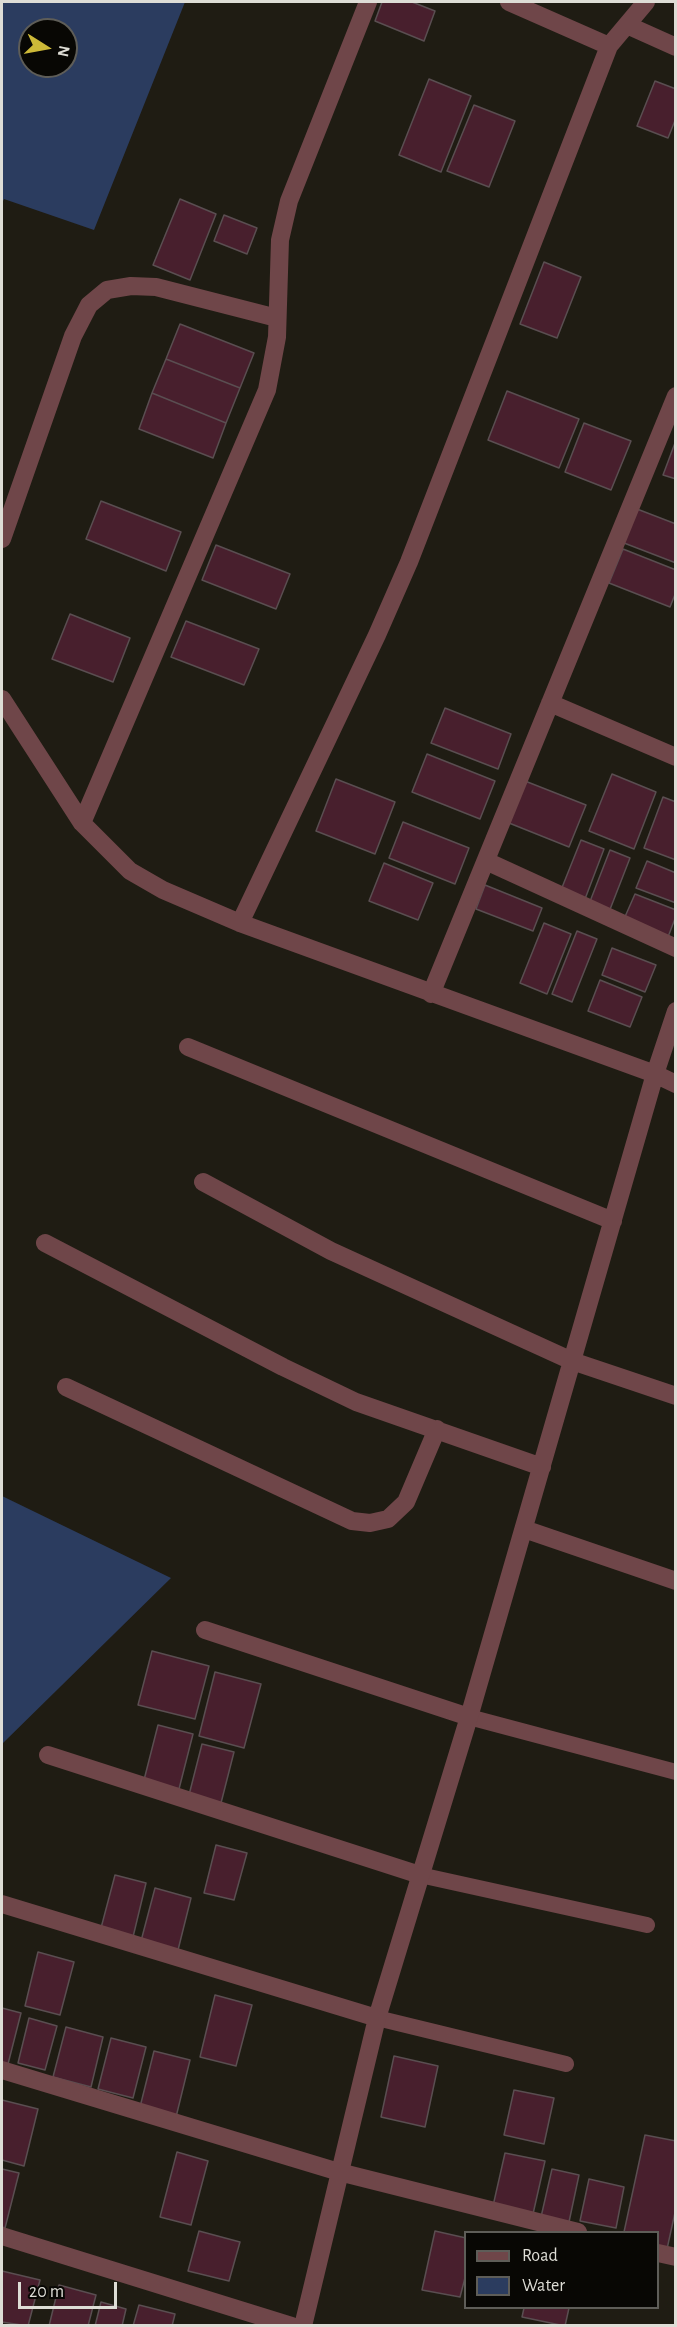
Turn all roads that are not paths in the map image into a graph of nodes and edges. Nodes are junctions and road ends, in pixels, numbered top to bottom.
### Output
1 (368, 2) edge
2 (509, 2) edge
3 (646, 2) edge
4 (627, 25) junction
5 (609, 46) junction
6 (675, 47) edge
7 (277, 318) junction
8 (675, 396) edge
9 (2, 538) edge
10 (2, 699) edge
11 (550, 703) junction
12 (675, 757) edge
13 (82, 823) junction
14 (486, 861) junction
15 (240, 923) junction
16 (675, 948) edge
17 (431, 993) junction
18 (675, 1011) edge
19 (188, 1047) dead end
20 (655, 1074) junction
21 (675, 1084) edge
22 (203, 1182) dead end
23 (613, 1221) junction
24 (45, 1243) dead end
25 (572, 1361) junction
26 (66, 1387) dead end
27 (675, 1396) edge
28 (437, 1429) junction
29 (542, 1467) junction
30 (524, 1529) junction
31 (675, 1581) edge
32 (204, 1630) dead end
33 (469, 1717) junction
34 (48, 1755) dead end
35 (675, 1772) edge
36 (420, 1875) junction
37 (2, 1904) edge
38 (647, 1925) dead end
39 (377, 2018) junction
40 (566, 2064) dead end
41 (2, 2070) edge
42 (339, 2172) junction
43 (574, 2231) edge
44 (2, 2236) edge
45 (659, 2253) edge
46 (675, 2257) edge
47 (292, 2325) edge
48 (303, 2325) edge

1 - 7 street
2 - 5 street
3 - 4 street
4 - 5 street
4 - 6 street
5 - 15 street
7 - 9 street
7 - 13 street
8 - 11 street
10 - 13 street
11 - 12 street
11 - 14 street
13 - 15 street
14 - 16 street
14 - 17 street
15 - 17 street
17 - 20 street
18 - 20 street
19 - 23 street
20 - 21 street
20 - 23 street
22 - 25 street
23 - 25 street
24 - 28 street
25 - 27 street
25 - 29 street
26 - 28 street
28 - 29 street
29 - 30 street
30 - 31 street
30 - 33 street
32 - 33 street
33 - 35 lane
33 - 36 street
34 - 36 street
36 - 38 lane
36 - 39 street
37 - 39 street
39 - 40 lane
39 - 42 street
41 - 42 street
42 - 43 street
42 - 48 street
44 - 47 street
45 - 46 street

